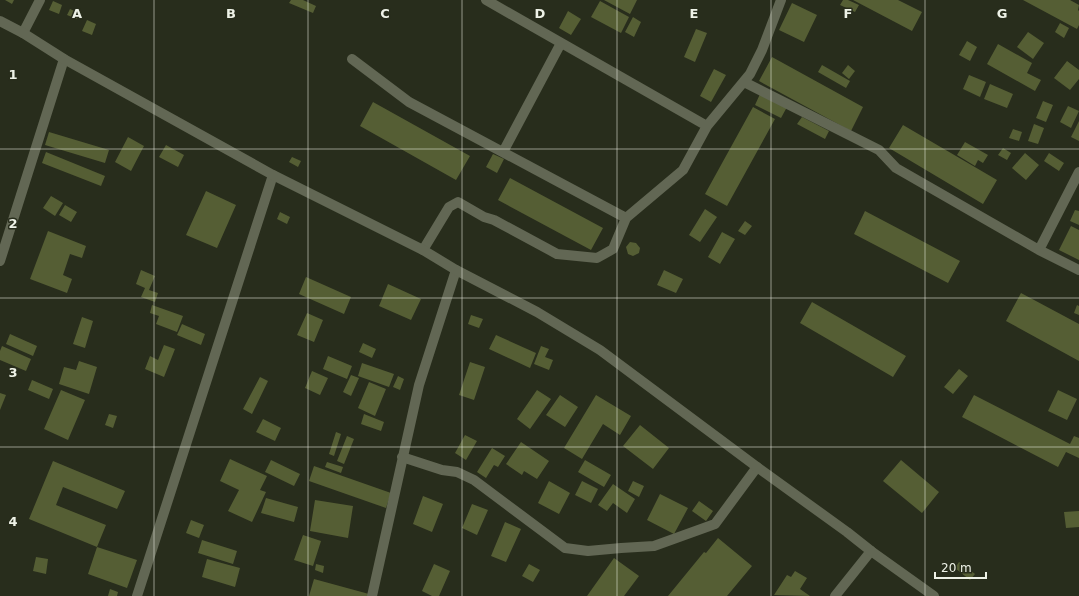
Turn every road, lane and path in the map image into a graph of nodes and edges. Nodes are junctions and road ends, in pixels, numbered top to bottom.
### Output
1 (40, 0) edge
2 (486, 0) edge
3 (781, 0) edge
4 (0, 21) edge
5 (23, 33) junction
6 (561, 43) junction
7 (64, 59) junction
8 (352, 59) dead end
9 (744, 82) junction
10 (707, 126) junction
11 (503, 152) junction
12 (1079, 172) edge
13 (273, 175) junction
14 (626, 218) junction
15 (423, 250) junction
16 (1039, 250) junction
17 (0, 261) edge
18 (456, 270) junction
19 (1079, 270) edge
20 (402, 457) junction
21 (757, 467) junction
22 (871, 551) junction
23 (138, 596) edge
24 (372, 596) edge
25 (835, 596) edge
26 (934, 596) edge

1 - 5 street
2 - 6 street
3 - 9 street
4 - 5 street
5 - 7 street
6 - 10 street
6 - 11 street
7 - 13 street
7 - 17 street
8 - 11 street
9 - 10 street
9 - 16 street
10 - 14 street
11 - 14 street
12 - 16 street
13 - 15 street
13 - 23 street
14 - 15 street
15 - 18 street
16 - 19 street
18 - 20 street
18 - 21 street
20 - 21 street
20 - 24 street
21 - 22 street
22 - 25 street
22 - 26 street

